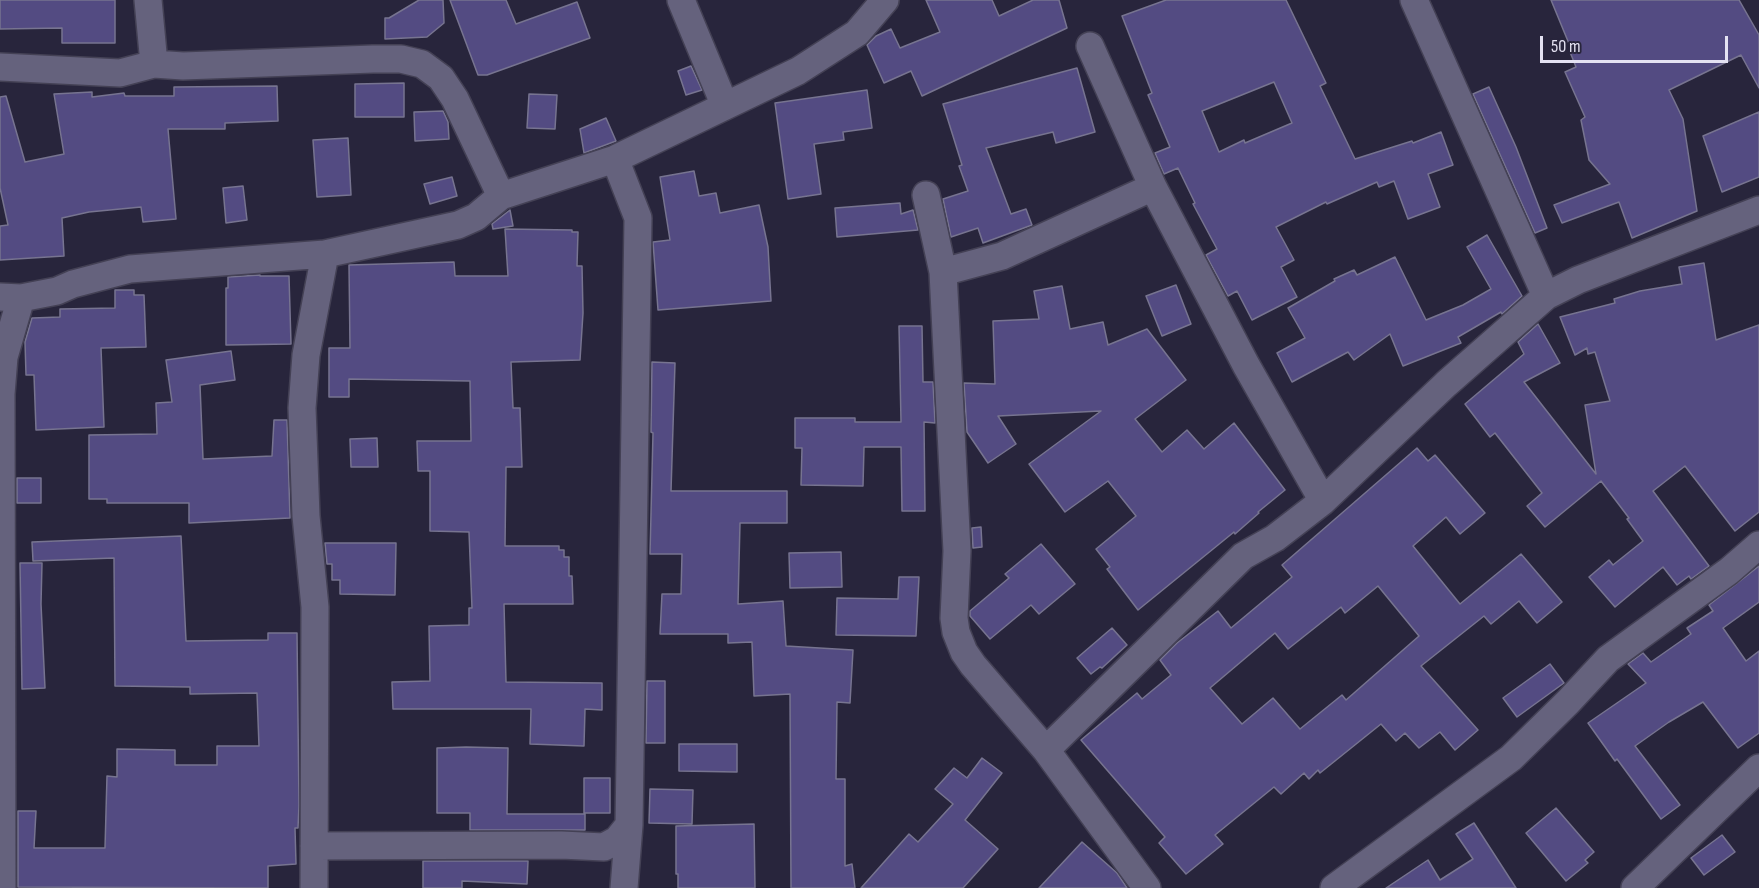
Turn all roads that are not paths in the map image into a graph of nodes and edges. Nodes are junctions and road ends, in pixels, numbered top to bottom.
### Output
1 (148, 0) edge
2 (681, 0) edge
3 (885, 0) edge
4 (1414, 0) edge
5 (1090, 46) dead end
6 (154, 64) junction
7 (0, 67) edge
8 (725, 106) junction
9 (615, 159) junction
10 (1153, 187) junction
11 (926, 195) dead end
12 (501, 196) junction
13 (1759, 210) edge
14 (325, 254) junction
15 (943, 272) junction
16 (1546, 296) junction
17 (10, 298) edge
18 (1323, 501) junction
19 (1759, 545) edge
20 (1046, 750) junction
21 (1759, 768) edge
22 (629, 825) junction
23 (314, 846) junction
24 (2, 888) edge
25 (315, 888) edge
26 (624, 888) edge
27 (1147, 888) edge
28 (1334, 888) edge
29 (1635, 888) edge

1 - 6 street
2 - 8 street
3 - 8 street
4 - 16 street
5 - 10 street
6 - 7 street
6 - 12 street
8 - 9 street
9 - 12 street
9 - 22 street
10 - 15 street
10 - 18 street
11 - 15 street
12 - 14 street
13 - 16 street
14 - 17 street
14 - 23 street
15 - 20 street
16 - 18 street
17 - 24 street
18 - 20 street
19 - 28 street
20 - 27 street
21 - 29 street
22 - 23 street
22 - 26 street
23 - 25 street

